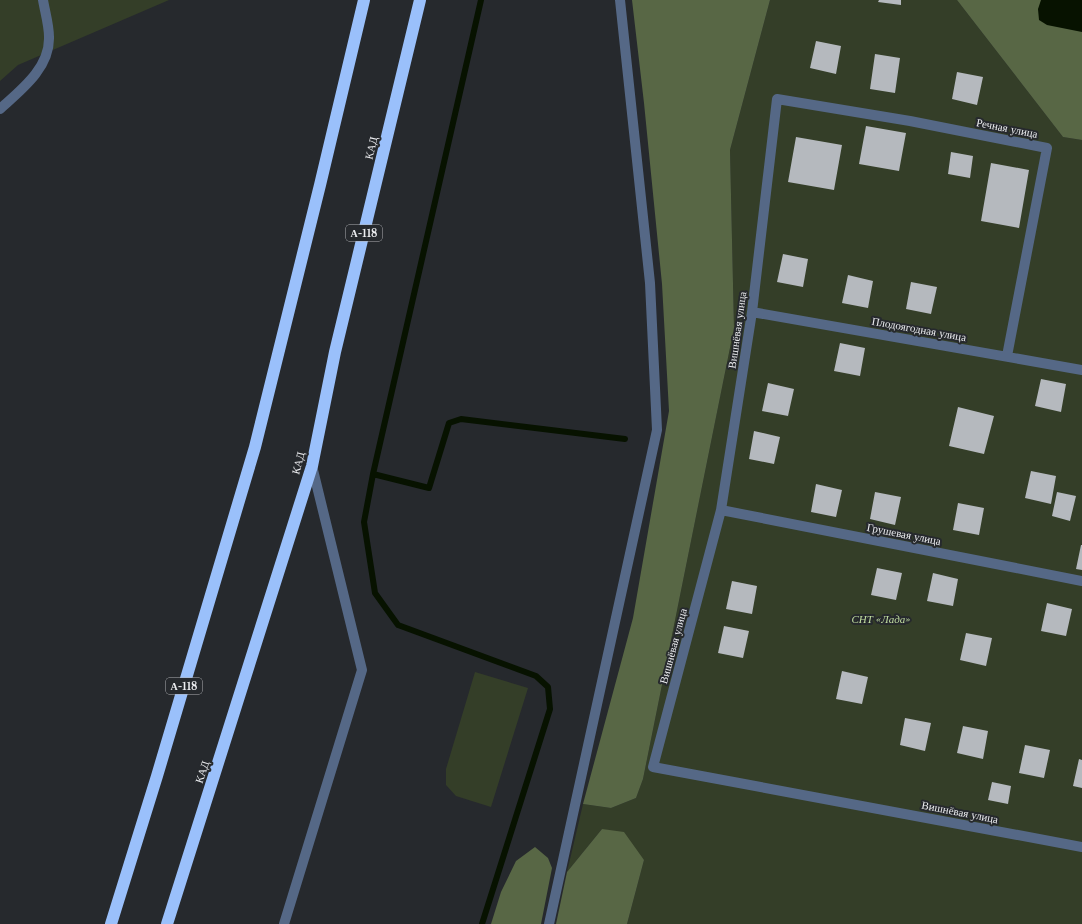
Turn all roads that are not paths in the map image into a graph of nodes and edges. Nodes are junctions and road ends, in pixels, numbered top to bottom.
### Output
1 (43, 0) edge
2 (364, 0) edge
3 (420, 0) edge
4 (620, 0) edge
5 (777, 99) joint
6 (0, 109) edge
7 (752, 312) junction
8 (1007, 356) junction
9 (1082, 370) edge
10 (312, 466) junction
11 (722, 510) junction
12 (1082, 581) edge
13 (1082, 847) edge
14 (111, 924) edge
15 (167, 924) edge
16 (284, 924) edge
17 (549, 924) edge

1 - 6 street
2 - 14 highway, А-118
3 - 10 highway, КАД / А-118
4 - 17 street
5 - 7 street, Вишнёвая улица
5 - 8 street, Речная улица
7 - 8 street, Плодоягодная улица
7 - 11 street, Вишнёвая улица
8 - 9 street, Плодоягодная улица
10 - 15 highway, КАД / А-118
10 - 16 street
11 - 12 street, Грушевая улица
11 - 13 street, Вишнёвая улица

